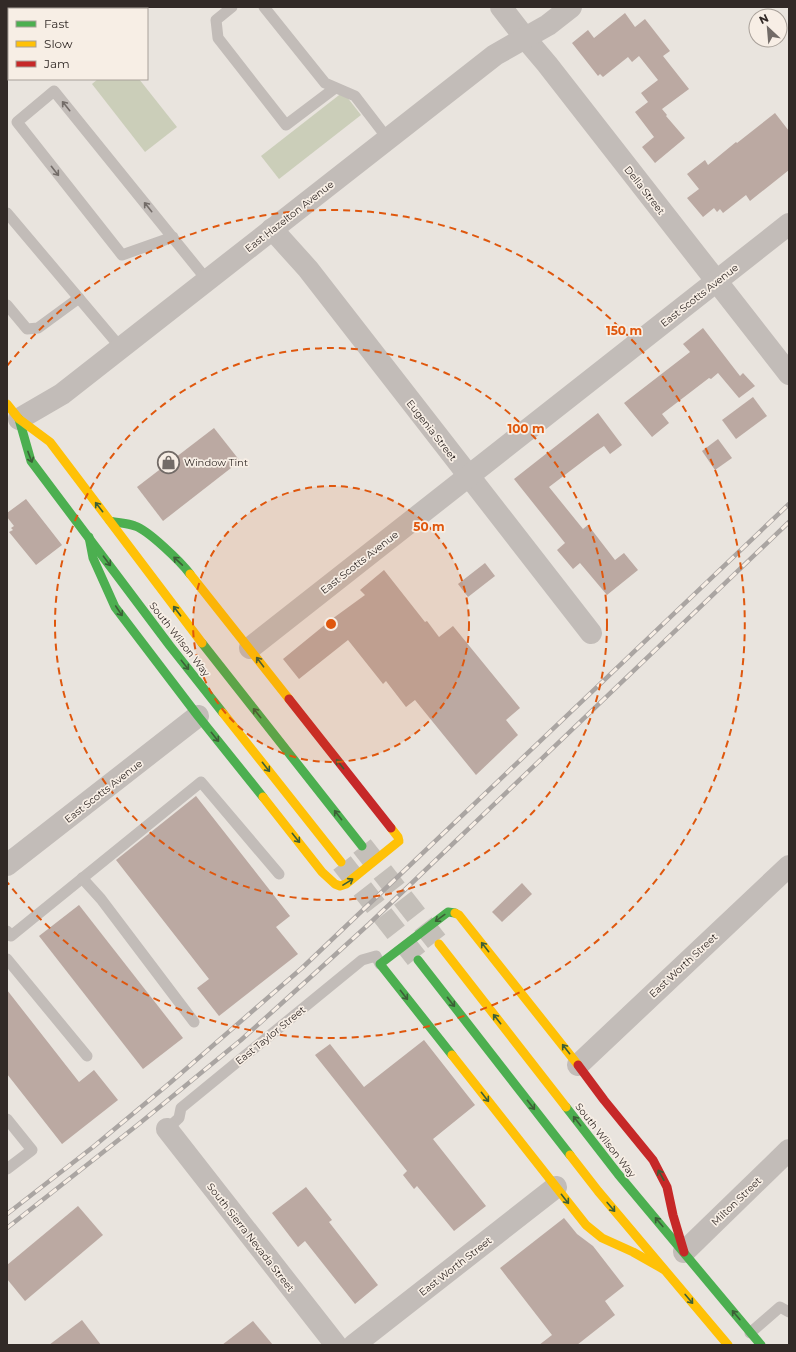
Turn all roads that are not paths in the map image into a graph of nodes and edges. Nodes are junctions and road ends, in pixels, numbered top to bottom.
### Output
1 (232, 7) edge
2 (264, 7) edge
3 (501, 7) edge
4 (571, 7) edge
5 (525, 38) junction
6 (336, 88) junction
7 (388, 139) junction
8 (7, 212) edge
9 (789, 224) edge
10 (272, 229) junction
11 (173, 237) junction
12 (207, 280) junction
13 (716, 282) junction
14 (79, 298) junction
15 (7, 305) edge
16 (121, 348) junction
17 (789, 374) edge
18 (13, 416) edge
19 (468, 476) junction
20 (110, 521) junction
21 (89, 537) junction
22 (591, 633) dead end
23 (250, 648) junction
24 (198, 716) junction
25 (362, 846) tunnel mouth
26 (341, 862) tunnel mouth
27 (7, 865) edge
28 (789, 866) edge
29 (279, 874) dead end
30 (82, 878) junction
31 (8, 935) edge
32 (439, 944) tunnel mouth
33 (7, 959) edge
34 (418, 960) tunnel mouth
35 (380, 964) junction
36 (194, 1022) dead end
37 (87, 1056) dead end
38 (578, 1065) junction
39 (7, 1119) edge
40 (167, 1129) joint
41 (789, 1150) edge
42 (7, 1169) edge
43 (556, 1187) junction
44 (684, 1252) junction
45 (663, 1269) junction
46 (789, 1312) edge
47 (750, 1333) junction
48 (336, 1345) edge
49 (354, 1345) edge
50 (728, 1345) edge
51 (761, 1345) edge

1 - 6 lane
2 - 6 lane
3 - 5 street, Della Street
4 - 5 street, East Hazelton Avenue
5 - 7 street, East Hazelton Avenue
5 - 13 street, Della Street
6 - 7 lane
7 - 10 street, East Hazelton Avenue
8 - 14 lane
9 - 13 street, East Scotts Avenue
10 - 12 street, East Hazelton Avenue
10 - 19 street, Eugenia Street
11 -> 11 lane
11 - 12 lane
12 - 16 street, East Hazelton Avenue
13 - 17 street, Della Street
13 - 19 street, East Scotts Avenue
14 - 15 lane
14 - 16 lane
16 - 18 street, East Hazelton Avenue
20 -> 18 main road, South Wilson Way
18 -> 21 main road, South Wilson Way
19 - 22 street, Eugenia Street
19 - 23 street, East Scotts Avenue
23 -> 20 main road
25 -> 20 main road, South Wilson Way
21 -> 24 main road
21 -> 26 main road, South Wilson Way
24 -> 23 main road
24 - 27 street, East Scotts Avenue
28 - 38 street, East Worth Street
29 - 30 lane
30 - 31 lane
30 - 36 lane
44 -> 32 main road, South Wilson Way
33 - 37 lane
34 -> 45 main road
38 -> 35 main road
35 - 40 lane, East Taylor Street
35 -> 43 main road
44 -> 38 main road
39 - 42 lane
40 - 48 street, South Sierra Nevada Street
41 - 44 street, Milton Street
43 -> 45 main road
43 - 49 street, East Worth Street
47 -> 44 main road, South Wilson Way
45 -> 50 main road
46 - 47 lane
47 - 51 main road, South Wilson Way

